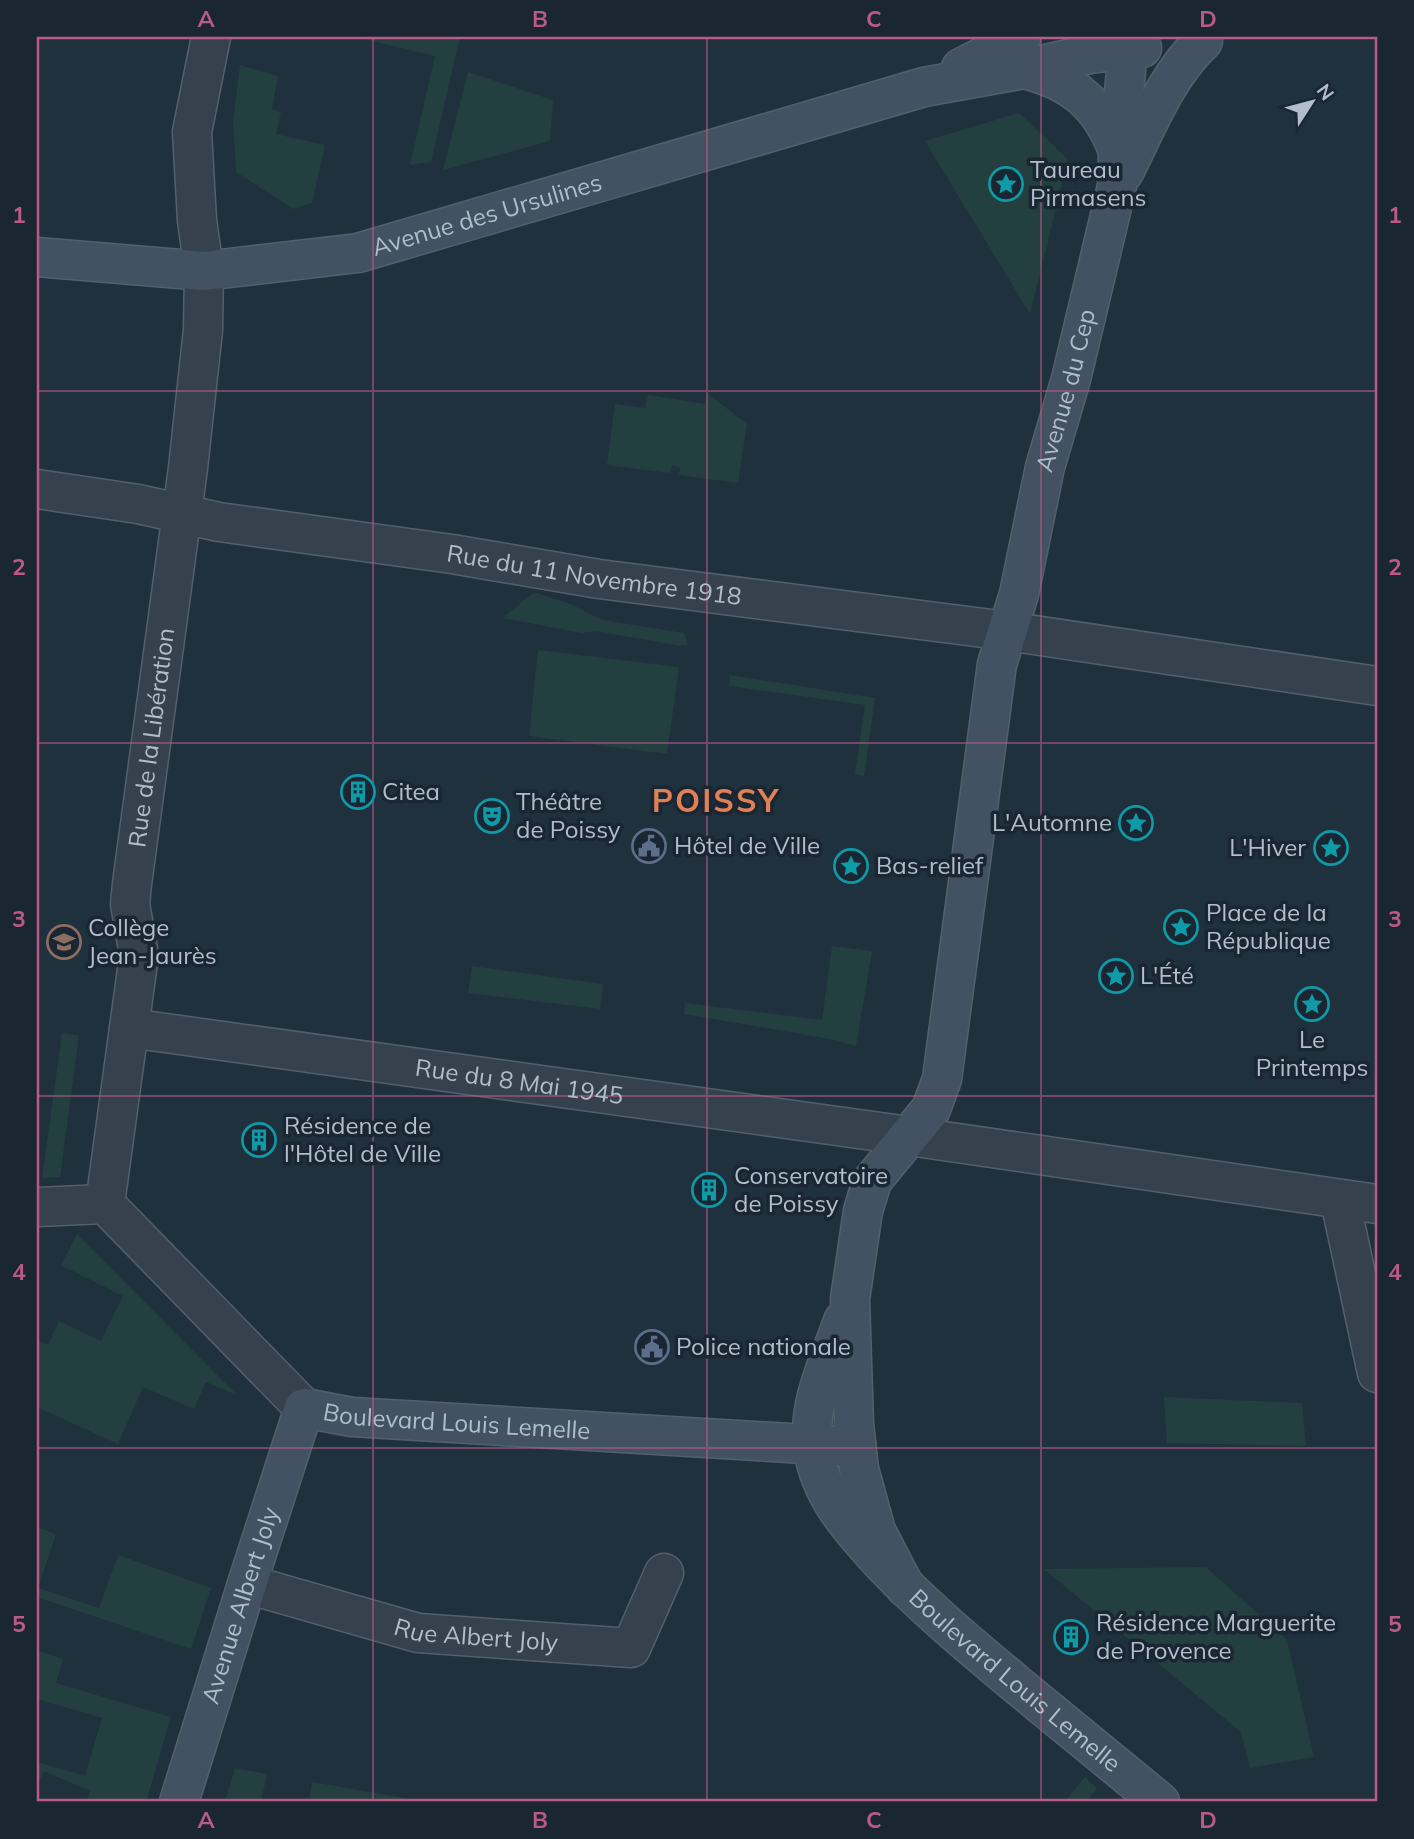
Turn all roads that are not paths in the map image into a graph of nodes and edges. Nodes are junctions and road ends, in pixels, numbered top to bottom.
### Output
1 (211, 37) edge
2 (1206, 39) edge
3 (1126, 43) edge
4 (1022, 53) edge
5 (1117, 168) junction
6 (37, 257) edge
7 (204, 271) junction
8 (37, 489) edge
9 (181, 514) junction
10 (1007, 631) junction
11 (1377, 686) edge
12 (129, 1028) junction
13 (909, 1136) junction
14 (1340, 1200) junction
15 (105, 1204) junction
16 (1377, 1204) edge
17 (37, 1207) edge
18 (850, 1299) junction
19 (1377, 1373) edge
20 (304, 1408) junction
21 (813, 1445) junction
22 (856, 1447) junction
23 (664, 1573) dead end
24 (247, 1584) junction
25 (905, 1587) junction
26 (180, 1802) edge
27 (1160, 1802) edge

1 - 7 street, Rue de la Libération
2 - 3 street, Avenue des Ursulines
2 - 5 street, Avenue du Cep
3 - 4 street, Avenue des Ursulines
3 - 5 street, Avenue du Cep
4 - 5 street
4 - 7 street, Avenue des Ursulines
5 - 10 street, Avenue du Cep
6 - 7 street, Avenue des Ursulines
7 - 9 street, Rue de la Libération
8 - 9 street, Rue du 11 Novembre 1918
9 - 10 street, Rue du 11 Novembre 1918
9 - 12 street, Rue de la Libération
10 - 11 street
10 - 13 street
12 - 13 street, Rue du 8 Mai 1945
12 - 15 street, Rue de la Libération
13 - 14 street
13 - 18 street
14 - 16 street
14 - 19 street
15 - 17 street
15 - 20 street, Boulevard Louis Lemelle
18 - 21 street
18 - 22 street
20 - 21 street, Boulevard Louis Lemelle
20 - 24 street, Avenue Albert Joly
21 - 22 street, Boulevard Louis Lemelle
21 - 25 street, Boulevard Louis Lemelle
22 - 25 street, Boulevard Louis Lemelle
23 - 24 street, Rue Albert Joly
24 - 26 street, Avenue Albert Joly
25 - 27 street, Boulevard Louis Lemelle

